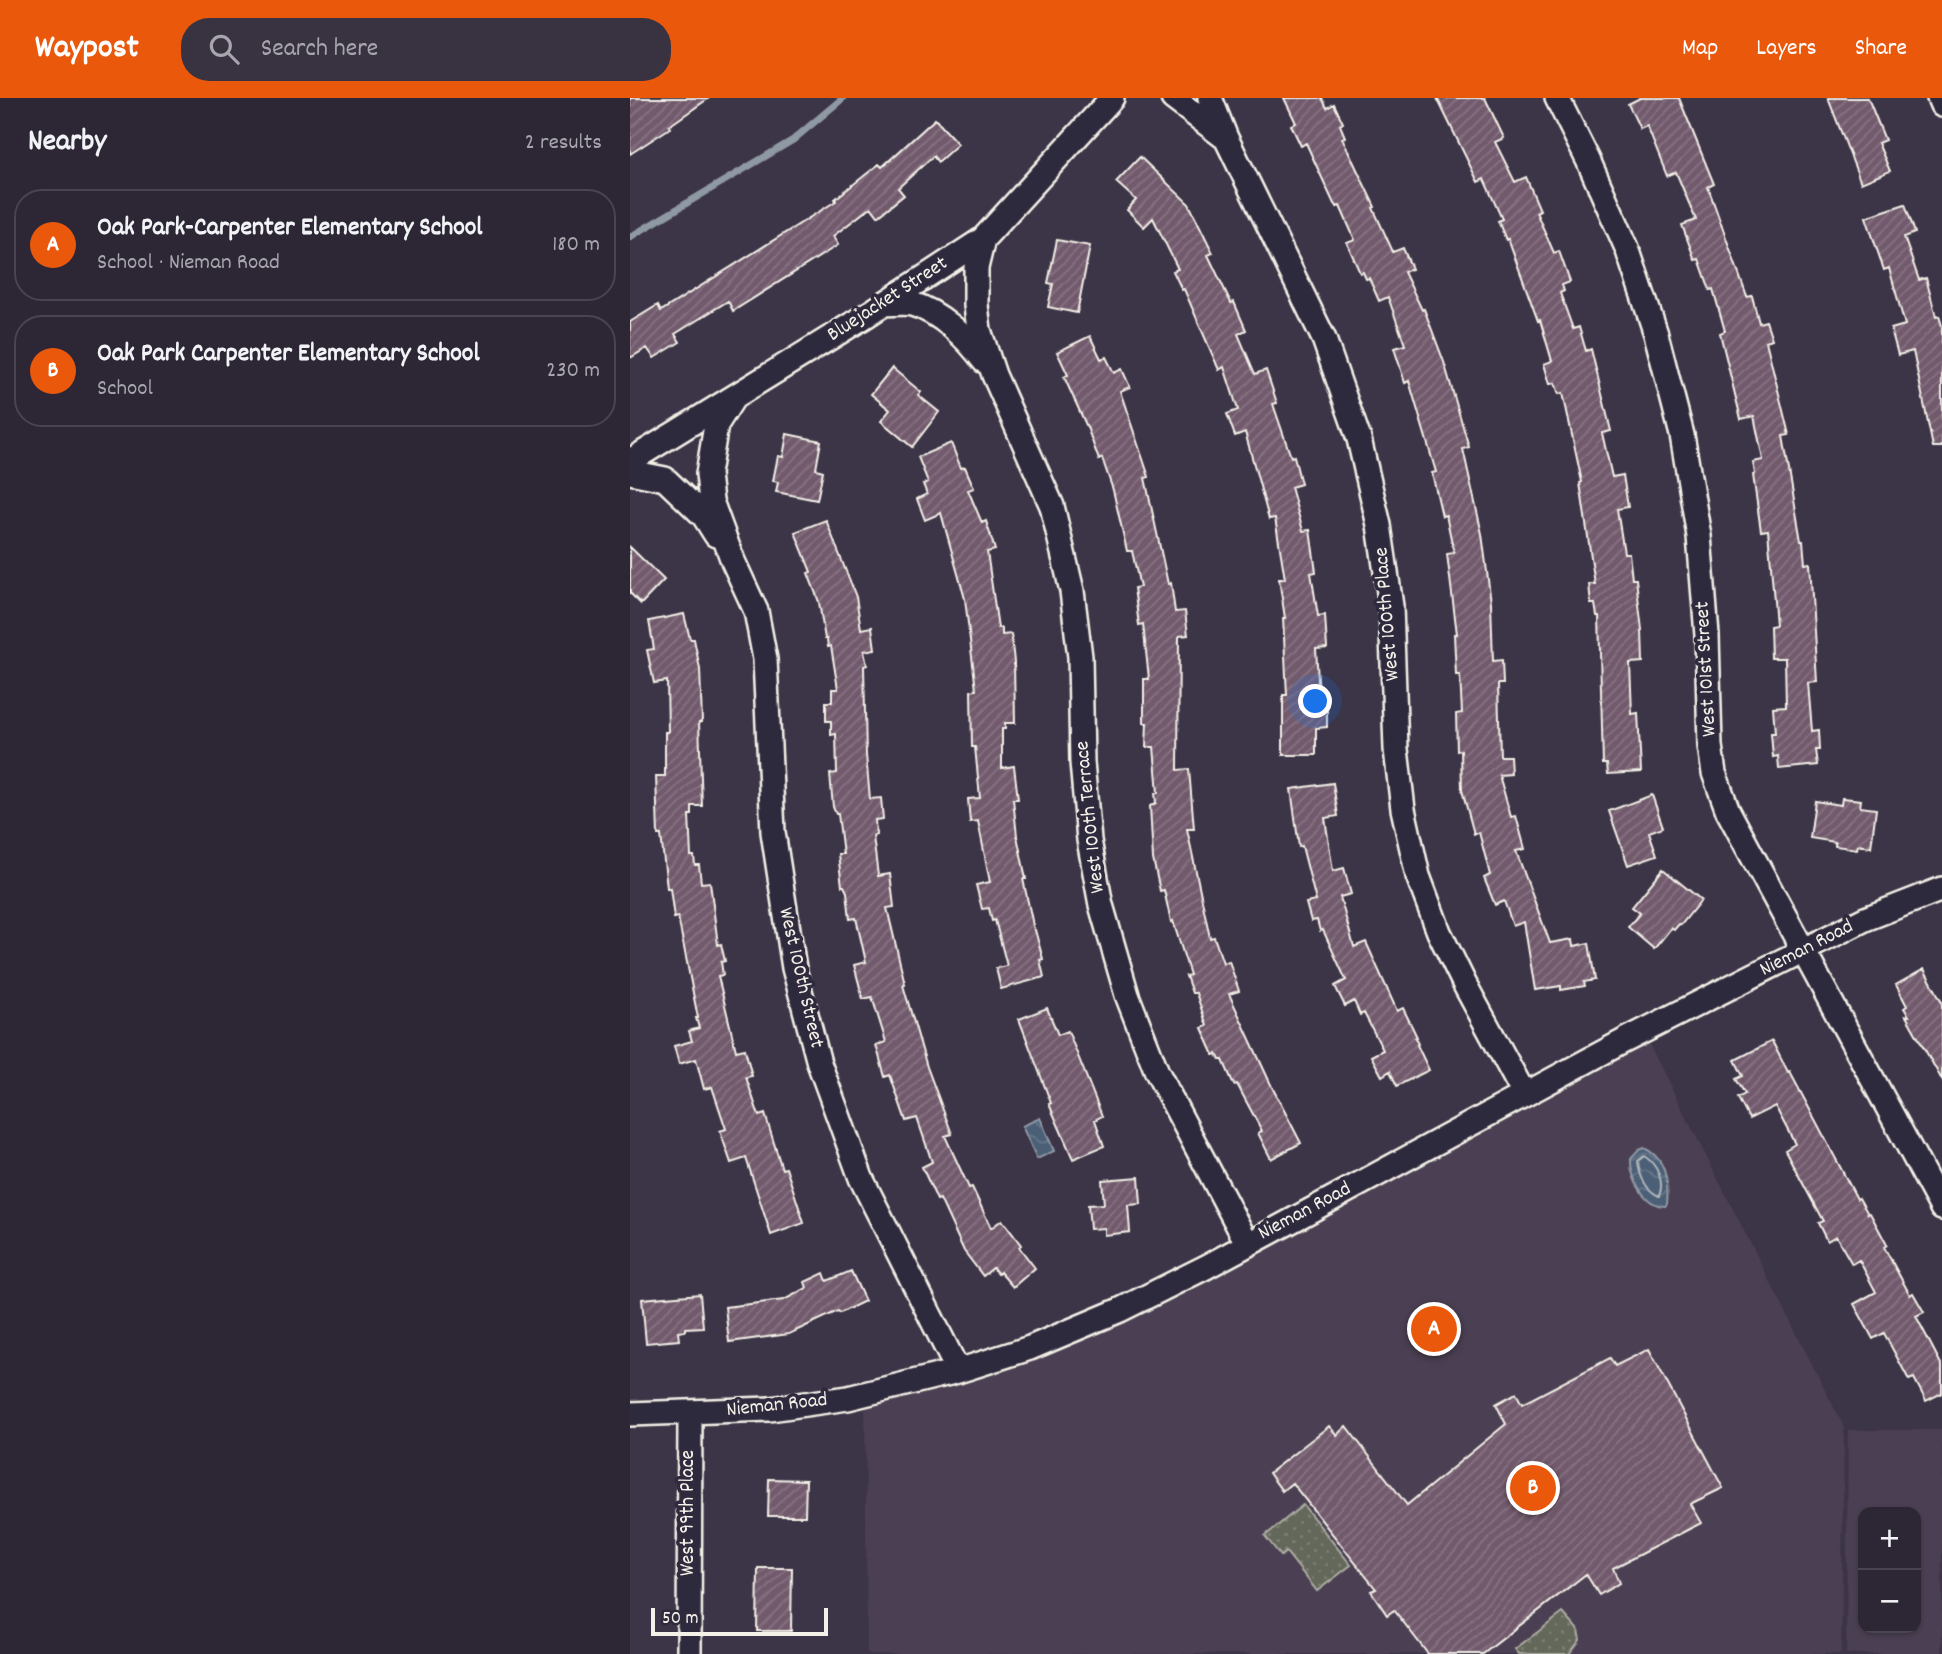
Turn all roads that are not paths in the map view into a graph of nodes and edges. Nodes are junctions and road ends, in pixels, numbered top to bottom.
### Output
1 (1112, 98) edge
2 (1173, 98) edge
3 (1210, 98) edge
4 (1557, 98) edge
5 (1939, 98) edge
6 (1942, 105) edge
7 (1226, 138) junction
8 (983, 239) junction
9 (884, 304) junction
10 (994, 374) junction
11 (732, 400) junction
12 (630, 461) edge
13 (630, 472) edge
14 (733, 561) junction
15 (1942, 889) edge
16 (1803, 951) junction
17 (1524, 1094) junction
18 (1942, 1208) edge
19 (1247, 1243) junction
20 (958, 1371) junction
21 (690, 1414) junction
22 (630, 1415) edge
23 (689, 1654) edge

1 - 8 street, Bluejacket Street
2 - 7 street, West 100th Place
3 - 7 street, West 100th Place
4 - 16 street, West 101st Street
5 - 6 street
7 - 17 street, West 100th Place
8 - 9 street, Bluejacket Street
8 - 10 street, West 100th Terrace
9 - 10 street, West 100th Terrace
9 - 11 street, Bluejacket Street
10 - 19 street, West 100th Terrace
11 - 12 street, Bluejacket Street
11 - 14 street, West 100th Street
13 - 14 street, West 100th Street
14 - 20 street, West 100th Street
15 - 16 street, Nieman Road
16 - 17 street, Nieman Road
16 - 18 street, West 101st Street
17 - 19 street, Nieman Road
19 - 20 street, Nieman Road
20 - 21 street, Nieman Road
21 - 22 street, Nieman Road
21 - 23 street, West 99th Place

